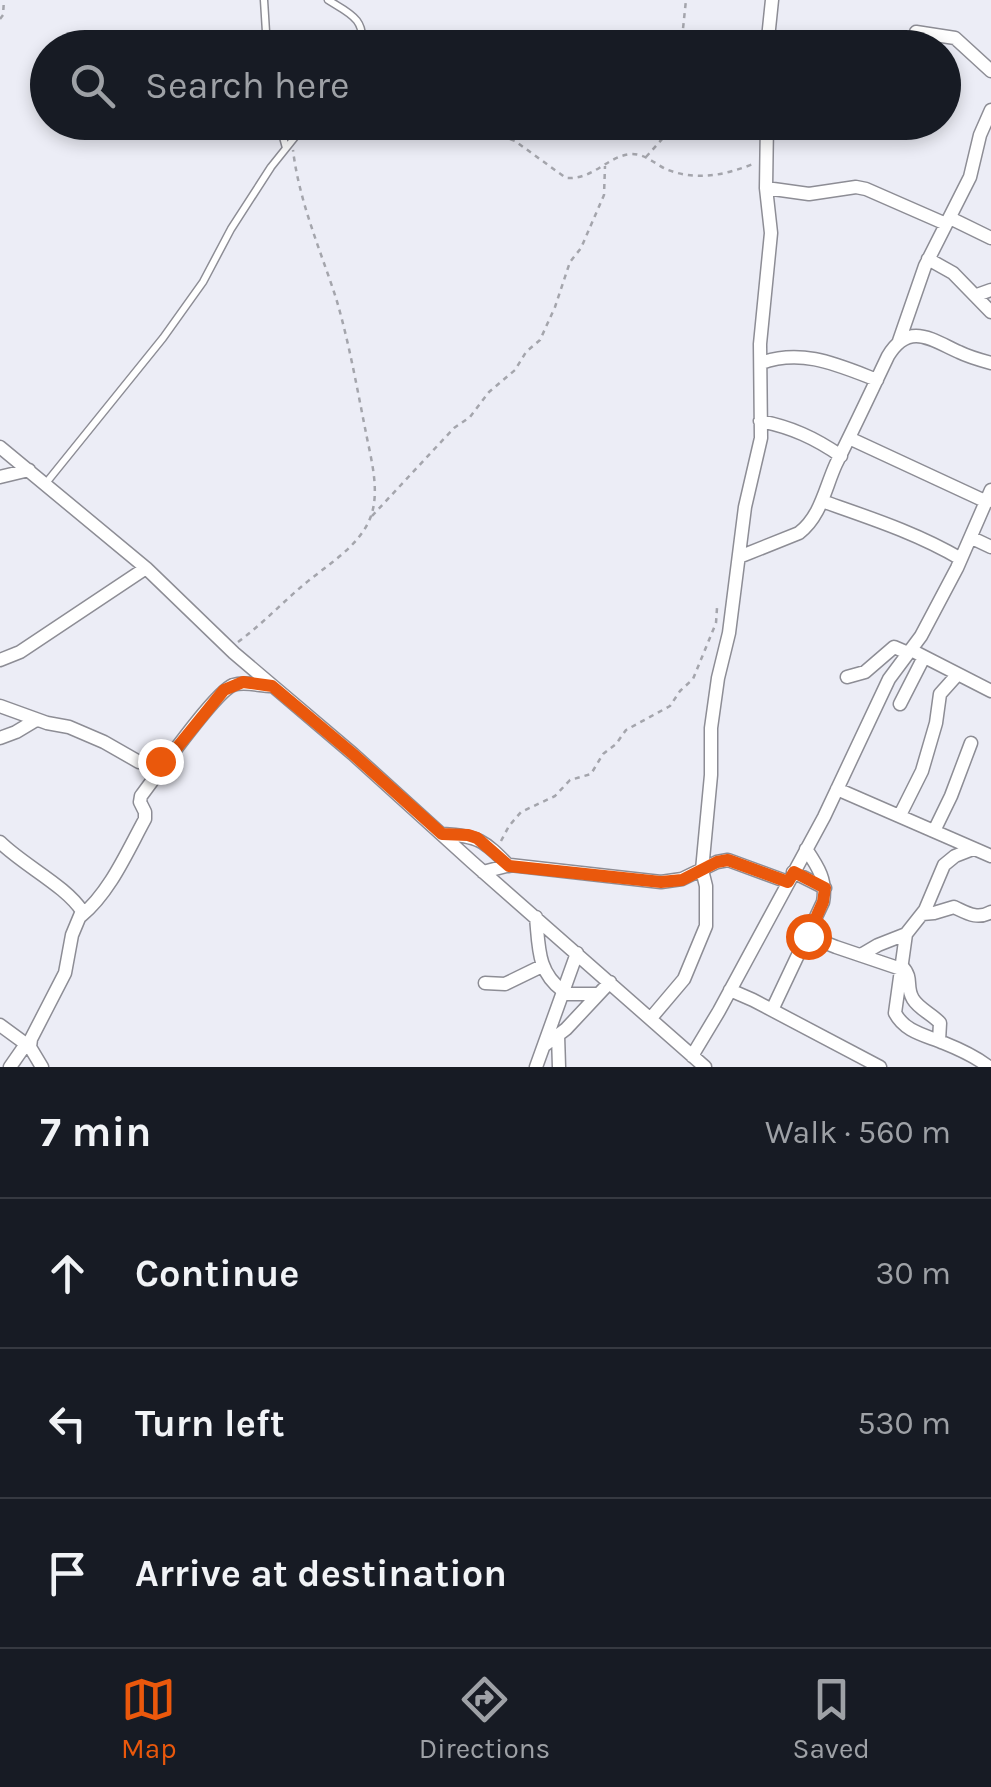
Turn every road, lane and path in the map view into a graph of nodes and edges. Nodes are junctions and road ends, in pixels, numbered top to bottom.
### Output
1 (4, 0) edge
2 (264, 0) edge
3 (328, 0) edge
4 (686, 0) edge
5 (772, 0) edge
6 (0, 19) edge
7 (266, 30) edge
8 (362, 30) edge
9 (683, 30) edge
10 (769, 30) edge
11 (961, 43) edge
12 (991, 70) edge
13 (989, 118) edge
14 (287, 140) edge
15 (292, 140) edge
16 (515, 140) edge
17 (661, 140) edge
18 (767, 140) edge
19 (289, 144) junction
20 (646, 156) junction
21 (767, 158) junction
22 (606, 166) junction
23 (766, 188) junction
24 (948, 221) junction
25 (991, 238) edge
26 (928, 259) junction
27 (991, 290) edge
28 (976, 295) junction
29 (991, 312) edge
30 (899, 342) junction
31 (991, 363) edge
32 (761, 364) junction
33 (877, 380) junction
34 (760, 420) junction
35 (849, 438) junction
36 (0, 447) edge
37 (840, 456) junction
38 (28, 470) junction
39 (0, 477) edge
40 (46, 483) junction
41 (989, 496) edge
42 (822, 501) junction
43 (370, 518) junction
44 (972, 538) junction
45 (991, 547) edge
46 (739, 556) junction
47 (962, 558) junction
48 (146, 568) junction
49 (734, 596) junction
50 (229, 649) junction
51 (914, 654) junction
52 (0, 660) edge
53 (958, 674) junction
54 (847, 677) dead end
55 (272, 686) junction
56 (991, 692) edge
57 (900, 704) dead end
58 (0, 706) edge
59 (36, 720) junction
60 (0, 738) edge
61 (971, 743) dead end
62 (167, 760) junction
63 (837, 788) junction
64 (900, 815) junction
65 (938, 833) junction
66 (442, 834) junction
67 (0, 842) edge
68 (806, 848) junction
69 (973, 848) junction
70 (497, 854) junction
71 (991, 856) edge
72 (949, 860) junction
73 (509, 866) junction
74 (702, 870) junction
75 (484, 872) junction
76 (791, 877) junction
77 (825, 888) junction
78 (991, 912) edge
79 (922, 914) junction
80 (81, 916) junction
81 (536, 917) junction
82 (906, 934) junction
83 (808, 936) junction
84 (577, 953) junction
85 (861, 956) junction
86 (542, 966) junction
87 (902, 967) junction
88 (610, 982) junction
89 (485, 983) dead end
90 (730, 990) junction
91 (563, 993) junction
92 (598, 994) junction
93 (772, 1010) junction
94 (927, 1011) junction
95 (651, 1018) junction
96 (0, 1025) edge
97 (915, 1032) junction
98 (558, 1035) junction
99 (939, 1041) junction
100 (28, 1045) junction
101 (544, 1045) junction
102 (692, 1056) junction
103 (10, 1067) edge
104 (42, 1067) edge
105 (536, 1067) edge
106 (559, 1067) edge
107 (705, 1067) edge
108 (880, 1067) edge
109 (989, 1067) edge

1 - 6 path
2 - 7 lane
3 - 8 lane
4 - 9 path
5 - 10 street
11 - 12 street
13 - 24 street
14 - 19 lane
15 - 19 lane
16 - 22 path
17 - 20 path
18 - 21 street
19 - 40 lane
19 - 43 path
20 - 21 path
20 - 22 path
21 - 23 street
22 - 43 path
23 - 24 street
23 - 32 street
24 - 25 street
24 - 26 street
26 - 28 street
26 - 30 street
27 - 28 street
28 - 29 street
30 - 31 street
30 - 33 street
32 - 33 street
32 - 34 street
33 - 35 street
34 - 37 street
34 - 46 street
35 - 37 street
35 - 41 street
36 - 38 street
37 - 42 street
38 - 39 street
38 - 40 street
40 - 48 street
41 - 44 street
42 - 46 street
42 - 47 street
43 - 50 path
44 - 45 street
44 - 47 street
46 - 49 street
47 - 51 street
48 - 50 street
48 - 52 street
49 - 70 path
49 - 74 street
50 - 55 street
51 - 53 street
51 - 54 street
51 - 57 street
51 - 63 street
53 - 56 street
53 - 64 street
55 - 62 street
55 - 66 street
58 - 59 street
59 - 60 street
59 - 62 street
61 - 65 street
62 - 80 street
63 - 64 street
63 - 68 street
64 - 65 street
65 - 69 street
65 - 72 street
66 - 70 street
66 - 75 street
67 - 80 street
68 - 76 street
68 - 77 street
69 - 71 street
69 - 72 street
70 - 73 street
72 - 79 street
73 - 74 street
73 - 75 street
74 - 76 street
74 - 95 street
75 - 81 street
76 - 77 street
76 - 90 street
77 - 83 street
78 - 79 street
79 - 82 street
80 - 100 street
81 - 84 street
81 - 86 street
82 - 85 street
82 - 87 street
83 - 85 street
83 - 93 street
84 - 88 street
84 - 91 street
85 - 87 street
86 - 89 street
86 - 91 street
87 - 94 street
87 - 97 street
88 - 92 street
88 - 95 street
90 - 93 street
90 - 102 street
91 - 92 street
91 - 101 street
92 - 98 street
93 - 108 street
94 - 97 street
94 - 99 street
95 - 102 street
96 - 100 street
97 - 99 street
98 - 101 street
98 - 106 street
99 - 109 street
100 - 103 street
100 - 104 street
101 - 105 street
102 - 107 street

